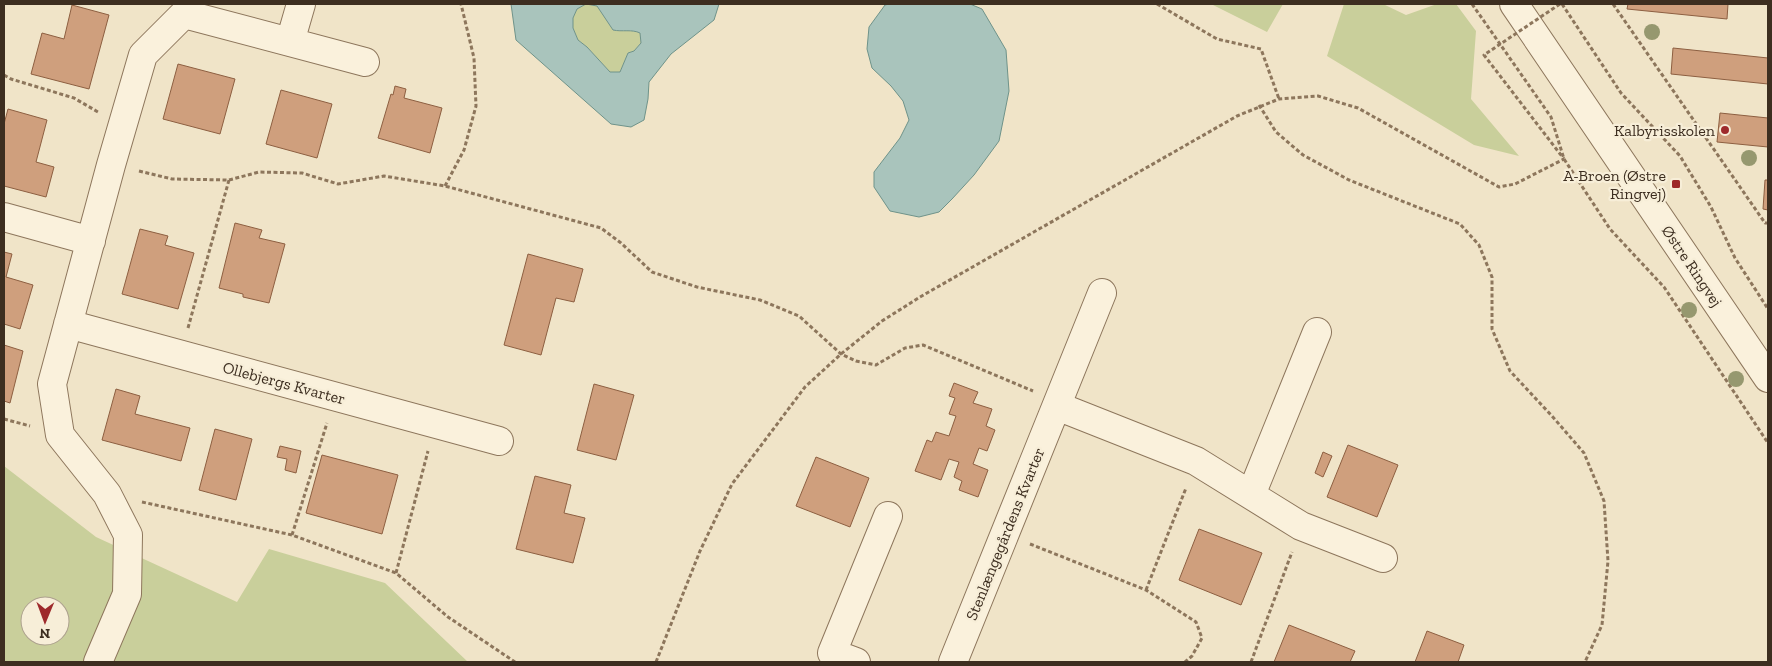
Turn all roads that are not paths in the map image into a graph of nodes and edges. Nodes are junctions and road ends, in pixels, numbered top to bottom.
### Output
1 (301, 4) edge
2 (1514, 4) edge
3 (185, 9) edge
4 (290, 42) junction
5 (365, 62) dead end
6 (4, 218) edge
7 (91, 241) junction
8 (1102, 293) dead end
9 (68, 324) junction
10 (1317, 332) dead end
11 (1768, 378) edge
12 (1057, 406) junction
13 (499, 441) dead end
14 (1251, 495) junction
15 (888, 516) dead end
16 (1383, 558) dead end
17 (98, 662) edge
18 (856, 662) edge
19 (953, 662) edge

1 - 4 street
2 - 11 street, Østre Ringvej
3 - 4 street
3 - 7 street
4 - 5 street
6 - 7 street
7 - 9 street
8 - 12 street, Stenlængegårdens Kvarter
9 - 13 street, Ollebjergs Kvarter
9 - 17 street
10 - 14 street
12 - 14 street
12 - 19 street, Stenlængegårdens Kvarter
14 - 16 street
15 - 18 street

